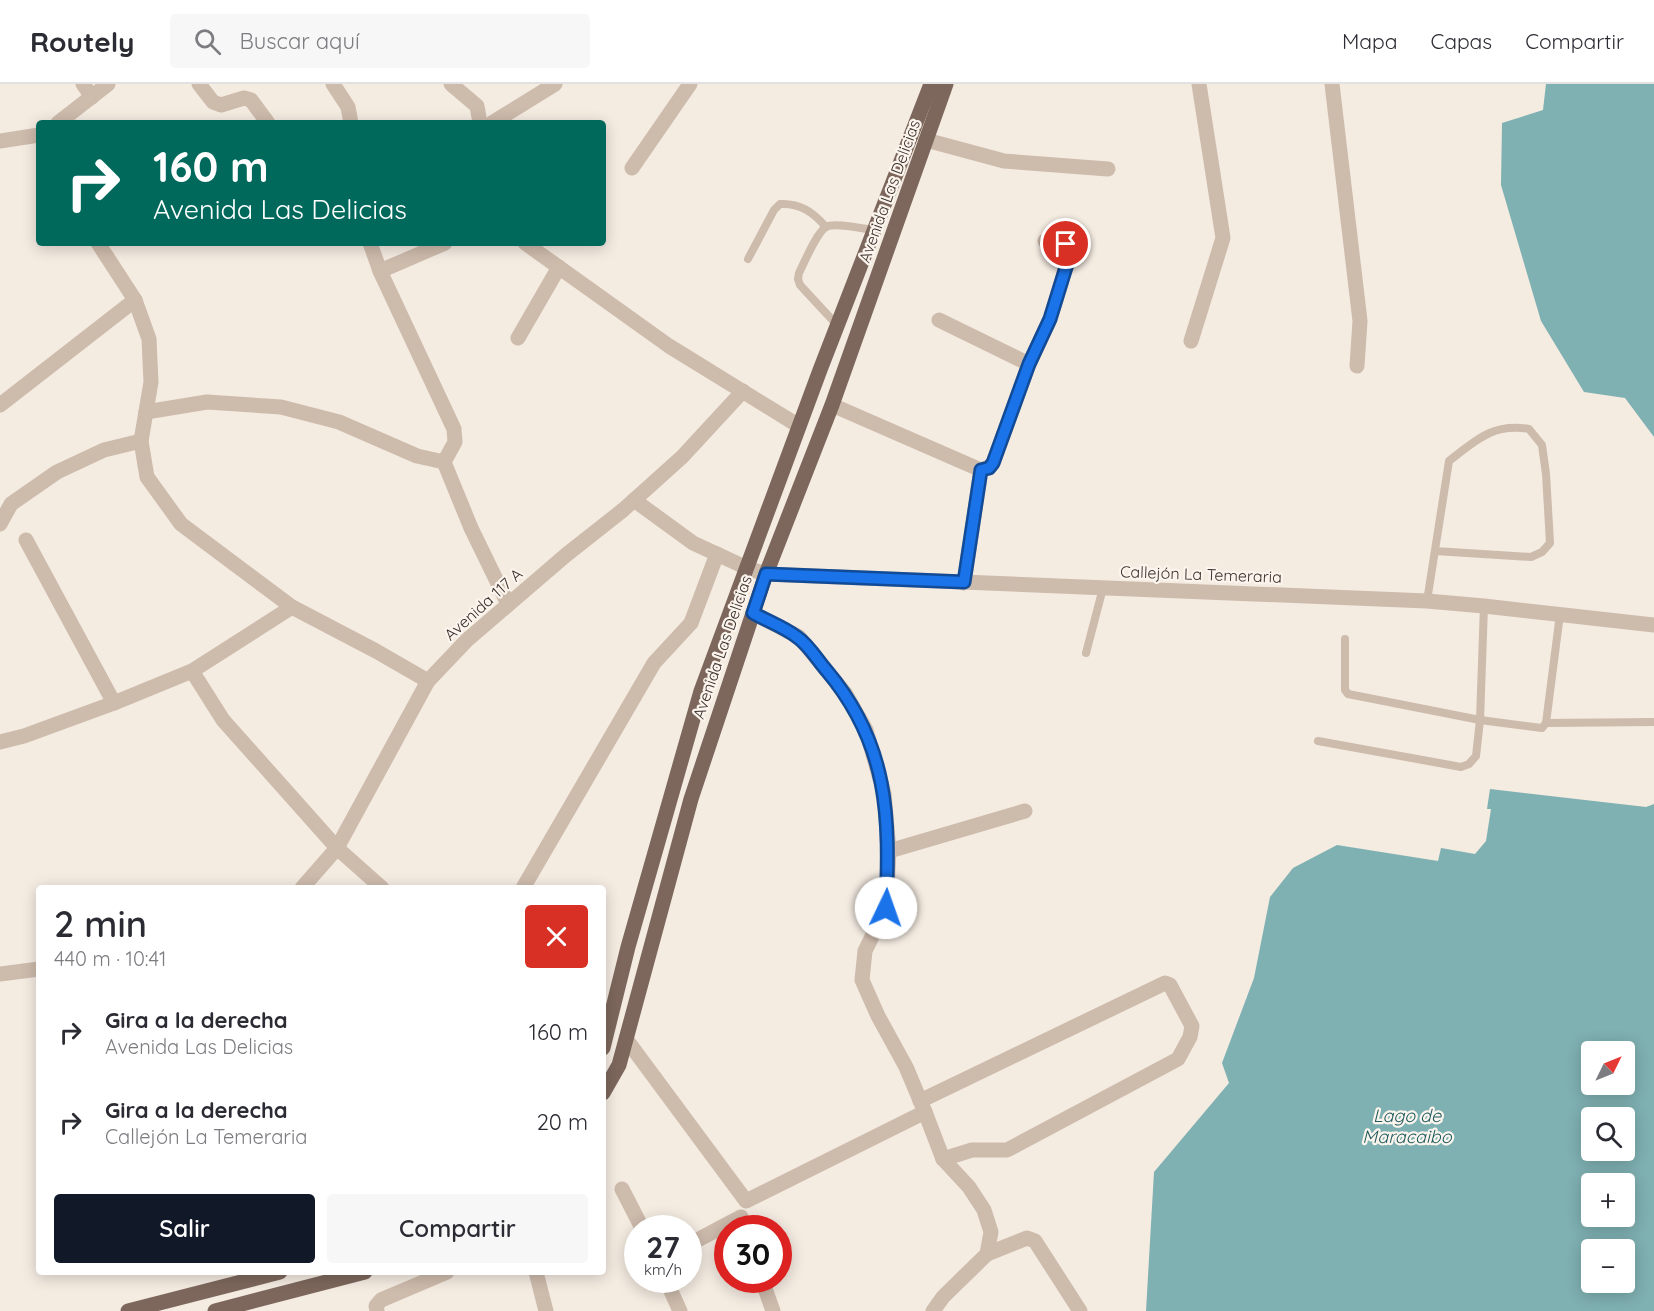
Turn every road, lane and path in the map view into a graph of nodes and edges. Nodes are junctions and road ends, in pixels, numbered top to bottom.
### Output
1 (83, 84) edge
2 (108, 84) edge
3 (199, 84) edge
4 (333, 84) edge
5 (451, 84) edge
6 (555, 84) edge
7 (690, 84) edge
8 (931, 84) edge
9 (946, 84) edge
10 (1199, 84) edge
11 (1332, 84) edge
12 (92, 98) junction
13 (62, 120) edge
14 (266, 120) edge
15 (350, 120) edge
16 (479, 120) edge
17 (497, 120) edge
18 (36, 135) edge
19 (926, 140) junction
20 (0, 141) edge
21 (632, 168) dead end
22 (1108, 169) dead end
23 (826, 226) junction
24 (874, 230) junction
25 (1045, 241) dead end
26 (100, 246) edge
27 (371, 246) edge
28 (438, 246) edge
29 (529, 246) edge
30 (748, 259) dead end
31 (559, 267) junction
32 (380, 271) junction
33 (135, 300) junction
34 (939, 320) dead end
35 (837, 325) junction
36 (518, 338) dead end
37 (1191, 341) dead end
38 (1029, 364) junction
39 (1357, 366) dead end
40 (744, 391) junction
41 (0, 405) edge
42 (832, 405) junction
43 (146, 412) junction
44 (799, 426) junction
45 (141, 441) junction
46 (444, 462) junction
47 (981, 470) junction
48 (634, 500) junction
49 (0, 524) edge
50 (26, 540) dead end
51 (1435, 550) junction
52 (717, 554) junction
53 (747, 568) junction
54 (766, 574) junction
55 (964, 582) junction
56 (1103, 588) junction
57 (1427, 601) junction
58 (508, 604) junction
59 (1484, 606) junction
60 (292, 607) junction
61 (753, 613) junction
62 (1560, 614) junction
63 (1654, 625) edge
64 (1345, 639) dead end
65 (1086, 653) dead end
66 (192, 671) junction
67 (428, 681) junction
68 (114, 703) junction
69 (1480, 720) junction
70 (1654, 722) edge
71 (1546, 723) junction
72 (1318, 741) dead end
73 (0, 742) edge
74 (1025, 811) dead end
75 (337, 848) junction
76 (889, 850) junction
77 (305, 885) edge
78 (379, 885) edge
79 (525, 885) edge
80 (36, 969) edge
81 (0, 974) edge
82 (606, 1036) edge
83 (626, 1040) junction
84 (606, 1088) edge
85 (922, 1107) junction
86 (943, 1159) junction
87 (622, 1189) dead end
88 (746, 1201) junction
89 (635, 1215) edge
90 (744, 1215) edge
91 (987, 1254) junction
92 (268, 1275) edge
93 (353, 1275) edge
94 (440, 1275) edge
95 (537, 1275) edge
96 (672, 1293) edge
97 (767, 1293) edge
98 (128, 1311) edge
99 (215, 1311) edge
100 (377, 1311) edge
101 (546, 1311) edge
102 (680, 1311) edge
103 (773, 1311) edge
104 (933, 1311) edge
105 (1080, 1311) edge

1 - 12 street
2 - 12 street
3 - 14 street
4 - 15 street
5 - 16 street
6 - 17 street
7 - 21 street
8 - 24 main road, Avenida Las Delicias
9 - 19 main road, Avenida Las Delicias
10 - 37 street
11 - 39 street
12 - 13 street
18 - 20 street
19 - 22 street
19 - 42 main road, Avenida Las Delicias
23 - 24 lane
23 - 30 lane
23 - 35 lane
24 - 35 main road, Avenida Las Delicias
25 - 38 street
26 - 33 street
27 - 32 street
28 - 32 street
29 - 31 street
31 - 36 street
31 - 40 street
32 - 46 street
33 - 41 street
33 - 43 street
34 - 38 street
35 - 44 main road, Avenida Las Delicias
38 - 47 street
40 - 44 street
40 - 48 street, Avenida 117 A
42 - 47 street
42 - 54 main road, Avenida Las Delicias
43 - 45 street
43 - 46 street
44 - 53 main road, Avenida Las Delicias
45 - 49 street
45 - 60 street
46 - 58 street
47 - 55 street
48 - 52 street, Callejón La Temeraria
48 - 58 street, Avenida 117 A
50 - 68 street
51 - 51 lane
51 - 57 lane
52 - 53 street, Callejón La Temeraria
52 - 79 street
53 - 54 street, Callejón La Temeraria
53 - 82 main road, Avenida Las Delicias
54 - 55 street, Callejón La Temeraria
54 - 61 main road, Avenida Las Delicias
55 - 56 street, Callejón La Temeraria
56 - 57 street, Callejón La Temeraria
56 - 65 lane
57 - 59 street, Callejón La Temeraria
58 - 67 street, Avenida 117 A
59 - 62 street, Callejón La Temeraria
59 - 69 lane
60 - 66 street
60 - 67 street
61 - 76 street
61 - 83 main road, Avenida Las Delicias
62 - 63 street, Callejón La Temeraria
62 - 71 lane
64 - 69 lane
66 - 68 street
66 - 75 street
67 - 75 street, Avenida 117 A
68 - 73 street
69 - 71 lane
69 - 72 lane
70 - 71 lane
74 - 76 street
75 - 77 street, Avenida 117 A
75 - 78 street
76 - 85 street
80 - 81 street
83 - 84 main road, Avenida Las Delicias
83 - 88 street
85 - 86 street
85 - 86 street
85 - 88 street
86 - 91 street
87 - 89 street
88 - 90 street
91 - 104 street
91 - 105 street
92 - 98 main road
93 - 99 main road
94 - 100 street
95 - 101 street
96 - 102 street
97 - 103 street

